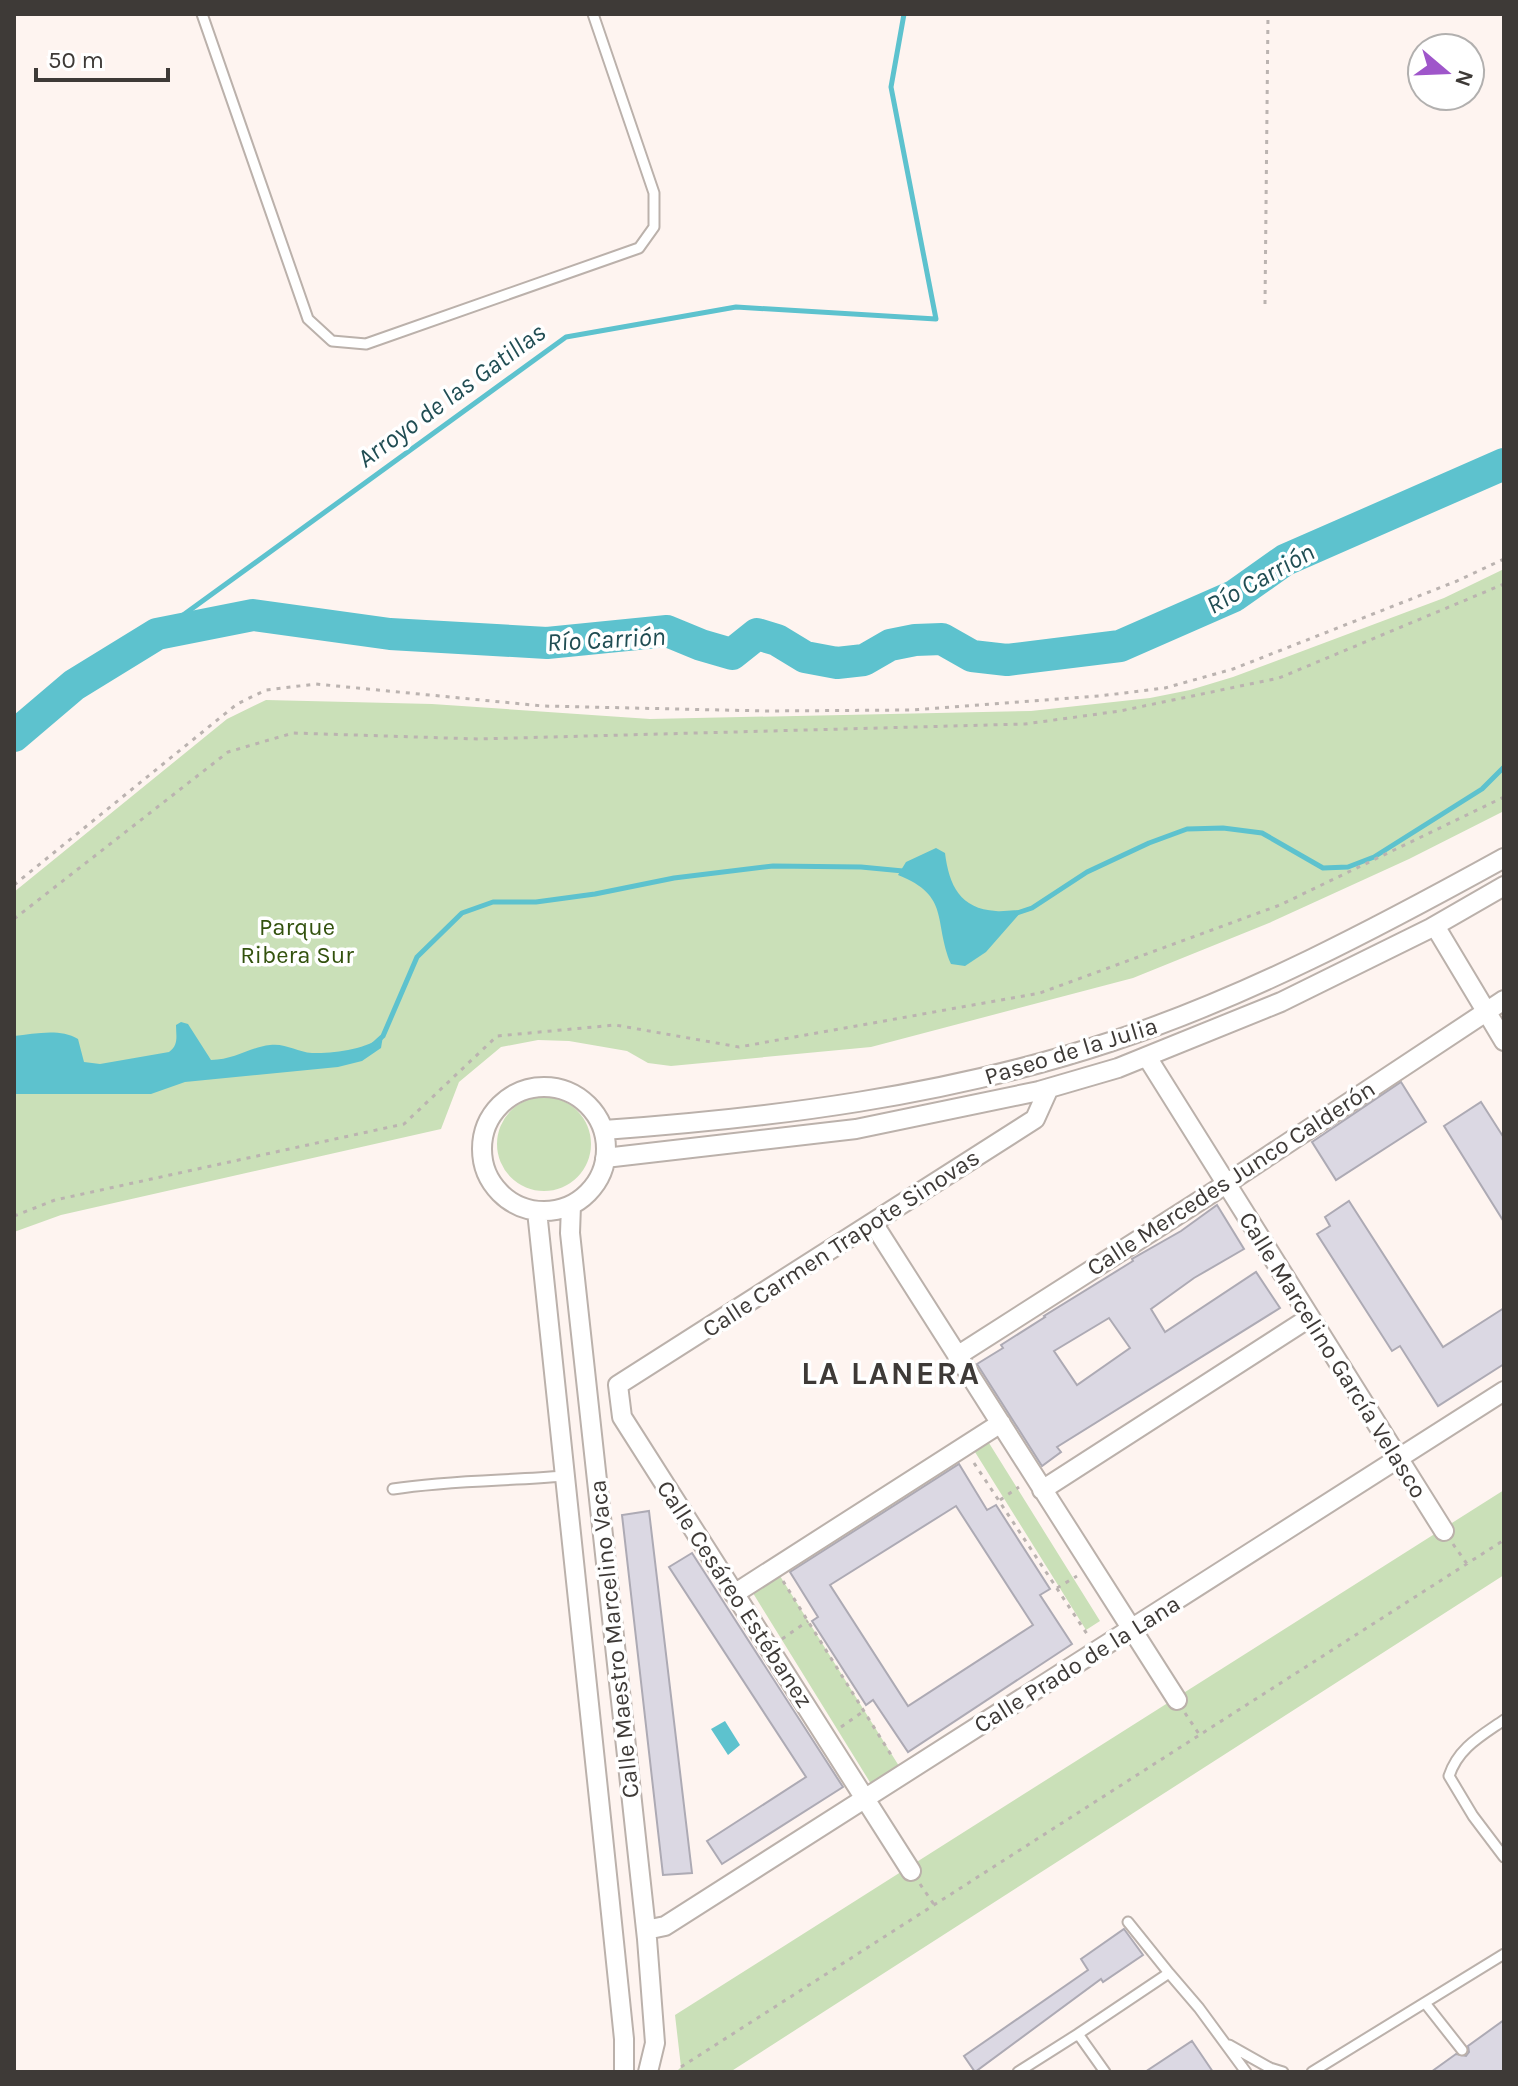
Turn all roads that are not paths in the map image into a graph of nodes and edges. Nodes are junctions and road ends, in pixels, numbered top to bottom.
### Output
1 (202, 14) edge
2 (593, 14) edge
3 (1504, 858) edge
4 (1504, 886) edge
5 (1435, 926) junction
6 (1504, 1000) edge
7 (1485, 1011) junction
8 (1504, 1041) edge
9 (1147, 1057) junction
10 (1049, 1088) junction
11 (604, 1130) junction
12 (605, 1158) junction
13 (1226, 1184) junction
14 (571, 1205) junction
15 (537, 1211) junction
16 (873, 1223) junction
17 (1309, 1318) junction
18 (957, 1356) junction
19 (618, 1385) joint
20 (1504, 1391) edge
21 (1001, 1423) junction
22 (1397, 1459) junction
23 (564, 1476) junction
24 (393, 1489) dead end
25 (1042, 1490) junction
26 (1444, 1531) road end
27 (734, 1594) junction
28 (1132, 1628) junction
29 (1177, 1700) road end
30 (1504, 1720) edge
31 (865, 1799) junction
32 (1504, 1857) edge
33 (911, 1871) road end
34 (1128, 1922) dead end
35 (646, 1930) junction
36 (1504, 1954) edge
37 (1169, 1973) junction
38 (1425, 2003) junction
39 (1078, 2034) junction
40 (1224, 2042) junction
41 (1462, 2050) dead end
42 (624, 2072) edge
43 (648, 2072) edge
44 (1018, 2072) edge
45 (1105, 2072) edge
46 (1246, 2072) edge
47 (1283, 2072) edge
48 (1312, 2072) edge

1 - 2 lane
3 - 11 street, Paseo de la Julia
4 - 5 street, Paseo de la Julia
5 - 7 street
5 - 9 street, Paseo de la Julia
6 - 7 street, Calle Mercedes Junco Calderón
7 - 8 street
7 - 13 street, Calle Mercedes Junco Calderón
9 - 10 street, Paseo de la Julia
9 - 13 street, Calle Marcelino García Velasco
10 - 12 street, Paseo de la Julia
10 - 16 street, Calle Carmen Trapote Sinovas
11 - 12 street
11 - 15 street
12 - 14 street
13 - 17 street, Calle Marcelino García Velasco
13 - 18 street, Calle Mercedes Junco Calderón
14 - 15 street
14 - 35 street, Calle Maestro Marcelino Vaca
15 - 23 street, Calle Maestro Marcelino Vaca
16 - 18 street
16 - 19 street, Calle Carmen Trapote Sinovas
17 - 22 street, Calle Marcelino García Velasco
17 - 25 street
18 - 21 street
19 - 27 street, Calle Cesáreo Estébanez
20 - 22 street, Calle Prado de la Lana
21 - 25 street
21 - 27 street
22 - 26 street, Calle Marcelino García Velasco
22 - 28 street, Calle Prado de la Lana
23 - 24 lane
23 - 42 street, Calle Maestro Marcelino Vaca
25 - 28 street
27 - 31 street, Calle Cesáreo Estébanez
28 - 29 street
28 - 31 street, Calle Prado de la Lana
30 - 32 lane
31 - 33 street
31 - 35 street, Calle Prado de la Lana
34 - 37 lane
35 - 43 street, Calle Maestro Marcelino Vaca
36 - 38 lane
37 - 39 lane
37 - 40 lane
38 - 41 lane
38 - 48 lane
39 - 44 lane
39 - 45 lane
40 - 46 lane
40 - 47 lane

